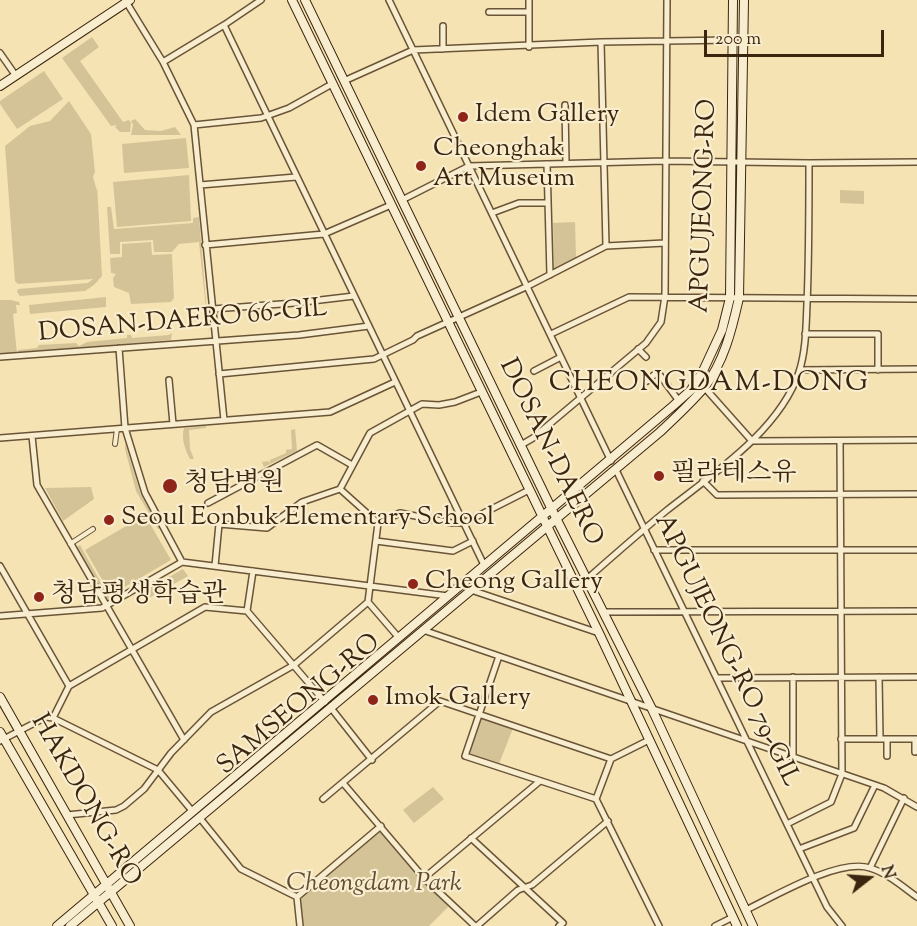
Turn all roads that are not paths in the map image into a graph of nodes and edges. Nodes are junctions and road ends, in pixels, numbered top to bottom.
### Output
1 (261, 0) edge
2 (292, 0) edge
3 (305, 0) edge
4 (389, 0) edge
5 (529, 0) edge
6 (667, 0) edge
7 (733, 0) edge
8 (744, 0) edge
9 (127, 1) edge
10 (489, 12) dead end
11 (529, 12) junction
12 (224, 25) junction
13 (443, 26) dead end
14 (732, 40) junction
15 (666, 41) junction
16 (601, 42) junction
17 (530, 47) junction
18 (443, 49) junction
19 (413, 50) junction
20 (0, 53) edge
21 (163, 62) junction
22 (16, 76) junction
23 (344, 81) junction
24 (332, 84) junction
25 (0, 86) edge
26 (565, 105) dead end
27 (266, 116) junction
28 (194, 125) junction
29 (665, 161) junction
30 (731, 162) junction
31 (741, 162) junction
32 (917, 162) edge
33 (566, 163) junction
34 (603, 163) junction
35 (809, 163) junction
36 (547, 164) junction
37 (469, 166) junction
38 (296, 177) junction
39 (200, 185) junction
40 (402, 200) junction
41 (548, 203) junction
42 (391, 205) junction
43 (492, 213) junction
44 (324, 234) junction
45 (665, 243) junction
46 (205, 245) junction
47 (606, 246) junction
48 (550, 275) junction
49 (528, 286) junction
50 (354, 296) junction
51 (665, 296) junction
52 (734, 298) junction
53 (807, 299) junction
54 (917, 299) edge
55 (213, 309) junction
56 (459, 318) junction
57 (448, 323) junction
58 (369, 326) junction
59 (550, 334) junction
60 (805, 334) junction
61 (216, 342) junction
62 (118, 348) junction
63 (638, 349) junction
64 (383, 354) junction
65 (0, 357) edge
66 (561, 357) junction
67 (646, 357) dead end
68 (917, 369) edge
69 (800, 370) junction
70 (878, 370) junction
71 (534, 371) dead end
72 (219, 374) junction
73 (169, 380) dead end
74 (647, 381) dead end
75 (395, 382) junction
76 (704, 387) junction
77 (481, 392) junction
78 (581, 398) junction
79 (679, 401) junction
80 (409, 412) junction
81 (224, 420) junction
82 (173, 424) junction
83 (125, 428) junction
84 (117, 429) junction
85 (32, 435) junction
86 (0, 438) edge
87 (917, 440) edge
88 (752, 441) junction
89 (840, 441) junction
90 (115, 444) dead end
91 (521, 445) junction
92 (611, 461) junction
93 (352, 465) junction
94 (616, 470) junction
95 (703, 481) junction
96 (340, 489) junction
97 (529, 490) junction
98 (917, 494) edge
99 (840, 495) junction
100 (208, 503) dead end
101 (552, 510) junction
102 (542, 517) junction
103 (556, 518) junction
104 (378, 523) junction
105 (464, 523) junction
106 (547, 526) junction
107 (645, 528) junction
108 (93, 529) dead end
109 (376, 541) junction
110 (473, 542) junction
111 (70, 544) junction
112 (654, 550) junction
113 (840, 550) junction
114 (917, 550) edge
115 (182, 562) junction
116 (484, 565) junction
117 (0, 566) edge
118 (215, 566) junction
119 (253, 571) junction
120 (587, 579) junction
121 (370, 586) junction
122 (471, 590) junction
123 (448, 596) junction
124 (368, 602) junction
125 (106, 607) junction
126 (247, 611) junction
127 (684, 611) junction
128 (840, 611) junction
129 (917, 611) edge
130 (604, 612) junction
131 (27, 613) junction
132 (0, 616) edge
133 (423, 630) junction
134 (598, 633) junction
135 (399, 638) junction
136 (132, 650) junction
137 (499, 656) junction
138 (294, 665) junction
139 (793, 677) junction
140 (840, 677) junction
141 (879, 677) junction
142 (917, 677) edge
143 (717, 678) junction
144 (69, 686) junction
145 (0, 697) edge
146 (631, 700) junction
147 (328, 705) junction
148 (651, 707) junction
149 (479, 715) junction
150 (53, 718) junction
151 (19, 730) junction
152 (3, 737) edge
153 (842, 739) junction
154 (879, 739) junction
155 (887, 739) junction
156 (916, 739) edge
157 (184, 740) junction
158 (649, 740) junction
159 (747, 741) junction
160 (915, 752) dead end
161 (886, 756) dead end
162 (793, 757) junction
163 (372, 759) junction
164 (611, 759) junction
165 (158, 770) junction
166 (842, 774) junction
167 (540, 781) junction
168 (343, 783) junction
169 (875, 785) junction
170 (904, 798) junction
171 (323, 799) dead end
172 (596, 799) junction
173 (917, 807) edge
174 (67, 815) junction
175 (196, 815) junction
176 (608, 821) junction
177 (787, 824) junction
178 (381, 826) junction
179 (471, 838) junction
180 (799, 849) junction
181 (870, 868) junction
182 (424, 878) junction
183 (813, 878) junction
184 (523, 887) junction
185 (110, 888) junction
186 (297, 897) junction
187 (917, 897) edge
188 (96, 899) junction
189 (746, 910) junction
190 (733, 917) junction
191 (57, 926) edge
192 (70, 926) edge
193 (112, 926) edge
194 (130, 926) edge
195 (300, 926) edge
196 (476, 926) edge
197 (560, 926) edge
198 (659, 926) edge
199 (715, 926) edge
200 (737, 926) edge
201 (753, 926) edge
202 (842, 926) edge

1 - 12 street
2 - 24 main road, DOSAN-DAERO
3 - 23 main road, DOSAN-DAERO
4 - 19 street
5 - 11 street
6 - 15 street
7 - 14 main road, APGUJEONG-RO
8 - 31 main road, APGUJEONG-RO
9 - 21 street
9 - 22 main road
10 - 11 street
11 - 17 street
12 - 21 street
12 - 27 street
13 - 18 street
14 - 15 street
14 - 30 main road, APGUJEONG-RO
15 - 16 street
15 - 29 street
16 - 17 street
16 - 34 street
17 - 18 street
18 - 19 street
19 - 23 street
19 - 37 street
20 - 22 street
21 - 28 street
22 - 25 main road
23 - 40 main road, DOSAN-DAERO
24 - 27 street
24 - 42 main road, DOSAN-DAERO
26 - 33 street
27 - 28 street
27 - 38 street
28 - 39 street
29 - 30 street
29 - 34 street
29 - 45 street
30 - 31 street
30 - 52 main road, APGUJEONG-RO
31 - 35 street
31 - 52 main road, APGUJEONG-RO
32 - 35 street
33 - 34 street
33 - 36 street
34 - 47 street
35 - 53 street
36 - 37 street
36 - 41 street
37 - 40 street
37 - 43 street
38 - 39 street
38 - 44 street
39 - 46 street
40 - 56 main road, DOSAN-DAERO
41 - 43 street
41 - 48 street
42 - 44 street
42 - 57 main road, DOSAN-DAERO
43 - 49 street
44 - 46 street
44 - 50 street
45 - 47 street
45 - 51 street
46 - 55 street
47 - 48 street
48 - 49 street
49 - 56 street
49 - 59 street
50 - 55 street
50 - 58 street
51 - 52 street
51 - 59 street
51 - 63 street
52 - 53 street
52 - 76 main road, APGUJEONG-RO
52 - 79 main road, APGUJEONG-RO
53 - 54 street
53 - 60 street
55 - 61 street
56 - 57 street
56 - 91 main road, DOSAN-DAERO
57 - 64 street
57 - 77 main road, DOSAN-DAERO
58 - 61 street, DOSAN-DAERO 66-GIL
58 - 64 street
59 - 66 street
60 - 69 street
60 - 70 street
61 - 62 street, DOSAN-DAERO 66-GIL
61 - 72 street
62 - 65 street, DOSAN-DAERO 66-GIL
62 - 83 street
63 - 67 street
63 - 78 street
64 - 72 street
64 - 75 street
66 - 71 street
66 - 78 street
68 - 70 street
69 - 70 street
69 - 88 street
72 - 81 street
73 - 82 street
74 - 79 street
75 - 80 street
75 - 81 street
76 - 88 street
76 - 94 main road, APGUJEONG-RO
77 - 80 street
77 - 97 main road, DOSAN-DAERO
78 - 91 street
78 - 92 street
79 - 92 main road, APGUJEONG-RO
80 - 93 street
80 - 105 street
81 - 82 street
82 - 83 street
83 - 84 street
83 - 115 street
84 - 85 street
84 - 90 street
85 - 86 street
85 - 111 street
87 - 89 street
88 - 89 street
88 - 95 street
89 - 99 street
91 - 101 main road, DOSAN-DAERO
92 - 101 main road, APGUJEONG-RO
93 - 96 street
93 - 100 street
94 - 103 main road, APGUJEONG-RO
94 - 107 street, APGUJEONG-RO 79-GIL
95 - 99 street
95 - 107 street
96 - 104 street
96 - 118 street
97 - 102 main road, DOSAN-DAERO
97 - 105 street
98 - 99 street
99 - 113 street
101 - 102 main road, APGUJEONG-RO
101 - 103 main road, DOSAN-DAERO
102 - 106 main road, DOSAN-DAERO
102 - 116 main road, SAMSEONG-RO
103 - 106 main road, SAMSEONG-RO
103 - 120 main road, DOSAN-DAERO
104 - 105 street
104 - 109 street
105 - 110 street
106 - 122 main road, SAMSEONG-RO
106 - 134 main road, DOSAN-DAERO
107 - 112 street, APGUJEONG-RO 79-GIL
107 - 120 street
108 - 111 street
109 - 110 street
109 - 121 street
110 - 116 street
111 - 125 street
112 - 113 street
112 - 127 street, APGUJEONG-RO 79-GIL
113 - 114 street
113 - 128 street
115 - 118 street
115 - 125 street
116 - 123 main road, SAMSEONG-RO
117 - 131 street
118 - 119 street
119 - 121 street
119 - 126 street
120 - 130 main road, DOSAN-DAERO
121 - 123 street
121 - 124 street
122 - 133 main road, SAMSEONG-RO
122 - 134 street
123 - 135 main road, SAMSEONG-RO
124 - 135 street
124 - 138 street
125 - 131 street
125 - 136 street
126 - 136 street
126 - 138 street
127 - 128 street
127 - 130 street
127 - 143 street, APGUJEONG-RO 79-GIL
128 - 129 street
128 - 140 street
130 - 148 main road, DOSAN-DAERO
131 - 132 street
131 - 144 street
133 - 137 street
133 - 147 main road, SAMSEONG-RO
134 - 146 main road, DOSAN-DAERO
135 - 147 main road, SAMSEONG-RO
136 - 144 street
136 - 157 street
137 - 146 street
137 - 149 street
138 - 147 street
138 - 157 street
139 - 140 street
139 - 143 street
139 - 162 street
140 - 141 street
140 - 153 street
141 - 142 street
141 - 154 street
143 - 159 street, APGUJEONG-RO 79-GIL
144 - 150 street
145 - 151 main road, HAKDONG-RO
146 - 148 street
146 - 158 main road, DOSAN-DAERO
147 - 163 street
147 - 175 main road, SAMSEONG-RO
148 - 159 street
148 - 189 main road, DOSAN-DAERO
149 - 163 street
149 - 164 street
149 - 167 street
150 - 151 street
150 - 165 street
151 - 152 street
151 - 174 main road, HAKDONG-RO
152 - 188 main road, HAKDONG-RO
153 - 154 street
153 - 166 street
154 - 155 street
155 - 156 street
155 - 161 street
156 - 160 street
157 - 165 street
158 - 164 street
158 - 190 main road, DOSAN-DAERO
159 - 162 street
159 - 177 street, APGUJEONG-RO 79-GIL
162 - 166 street
163 - 168 street
164 - 172 street
165 - 174 street
165 - 175 street
166 - 169 street
166 - 177 street
167 - 172 street
167 - 179 street
168 - 171 street
168 - 178 street
169 - 170 street
169 - 180 street
170 - 173 street
170 - 181 street
172 - 176 street
174 - 185 main road, HAKDONG-RO
175 - 185 main road, SAMSEONG-RO
175 - 186 street
176 - 184 street
176 - 198 street
177 - 180 street, APGUJEONG-RO 79-GIL
178 - 182 street
178 - 186 street
179 - 182 street
179 - 184 street
180 - 183 street, APGUJEONG-RO 79-GIL
181 - 183 street
181 - 187 street
182 - 196 street
183 - 189 street
183 - 202 street, APGUJEONG-RO 79-GIL
184 - 196 street
184 - 197 street
185 - 188 main road, SAMSEONG-RO
185 - 194 main road, HAKDONG-RO
186 - 195 street
188 - 191 main road, SAMSEONG-RO
188 - 192 main road, SAMSEONG-RO
188 - 193 main road, HAKDONG-RO
189 - 201 main road, DOSAN-DAERO
190 - 199 street
190 - 200 main road, DOSAN-DAERO

